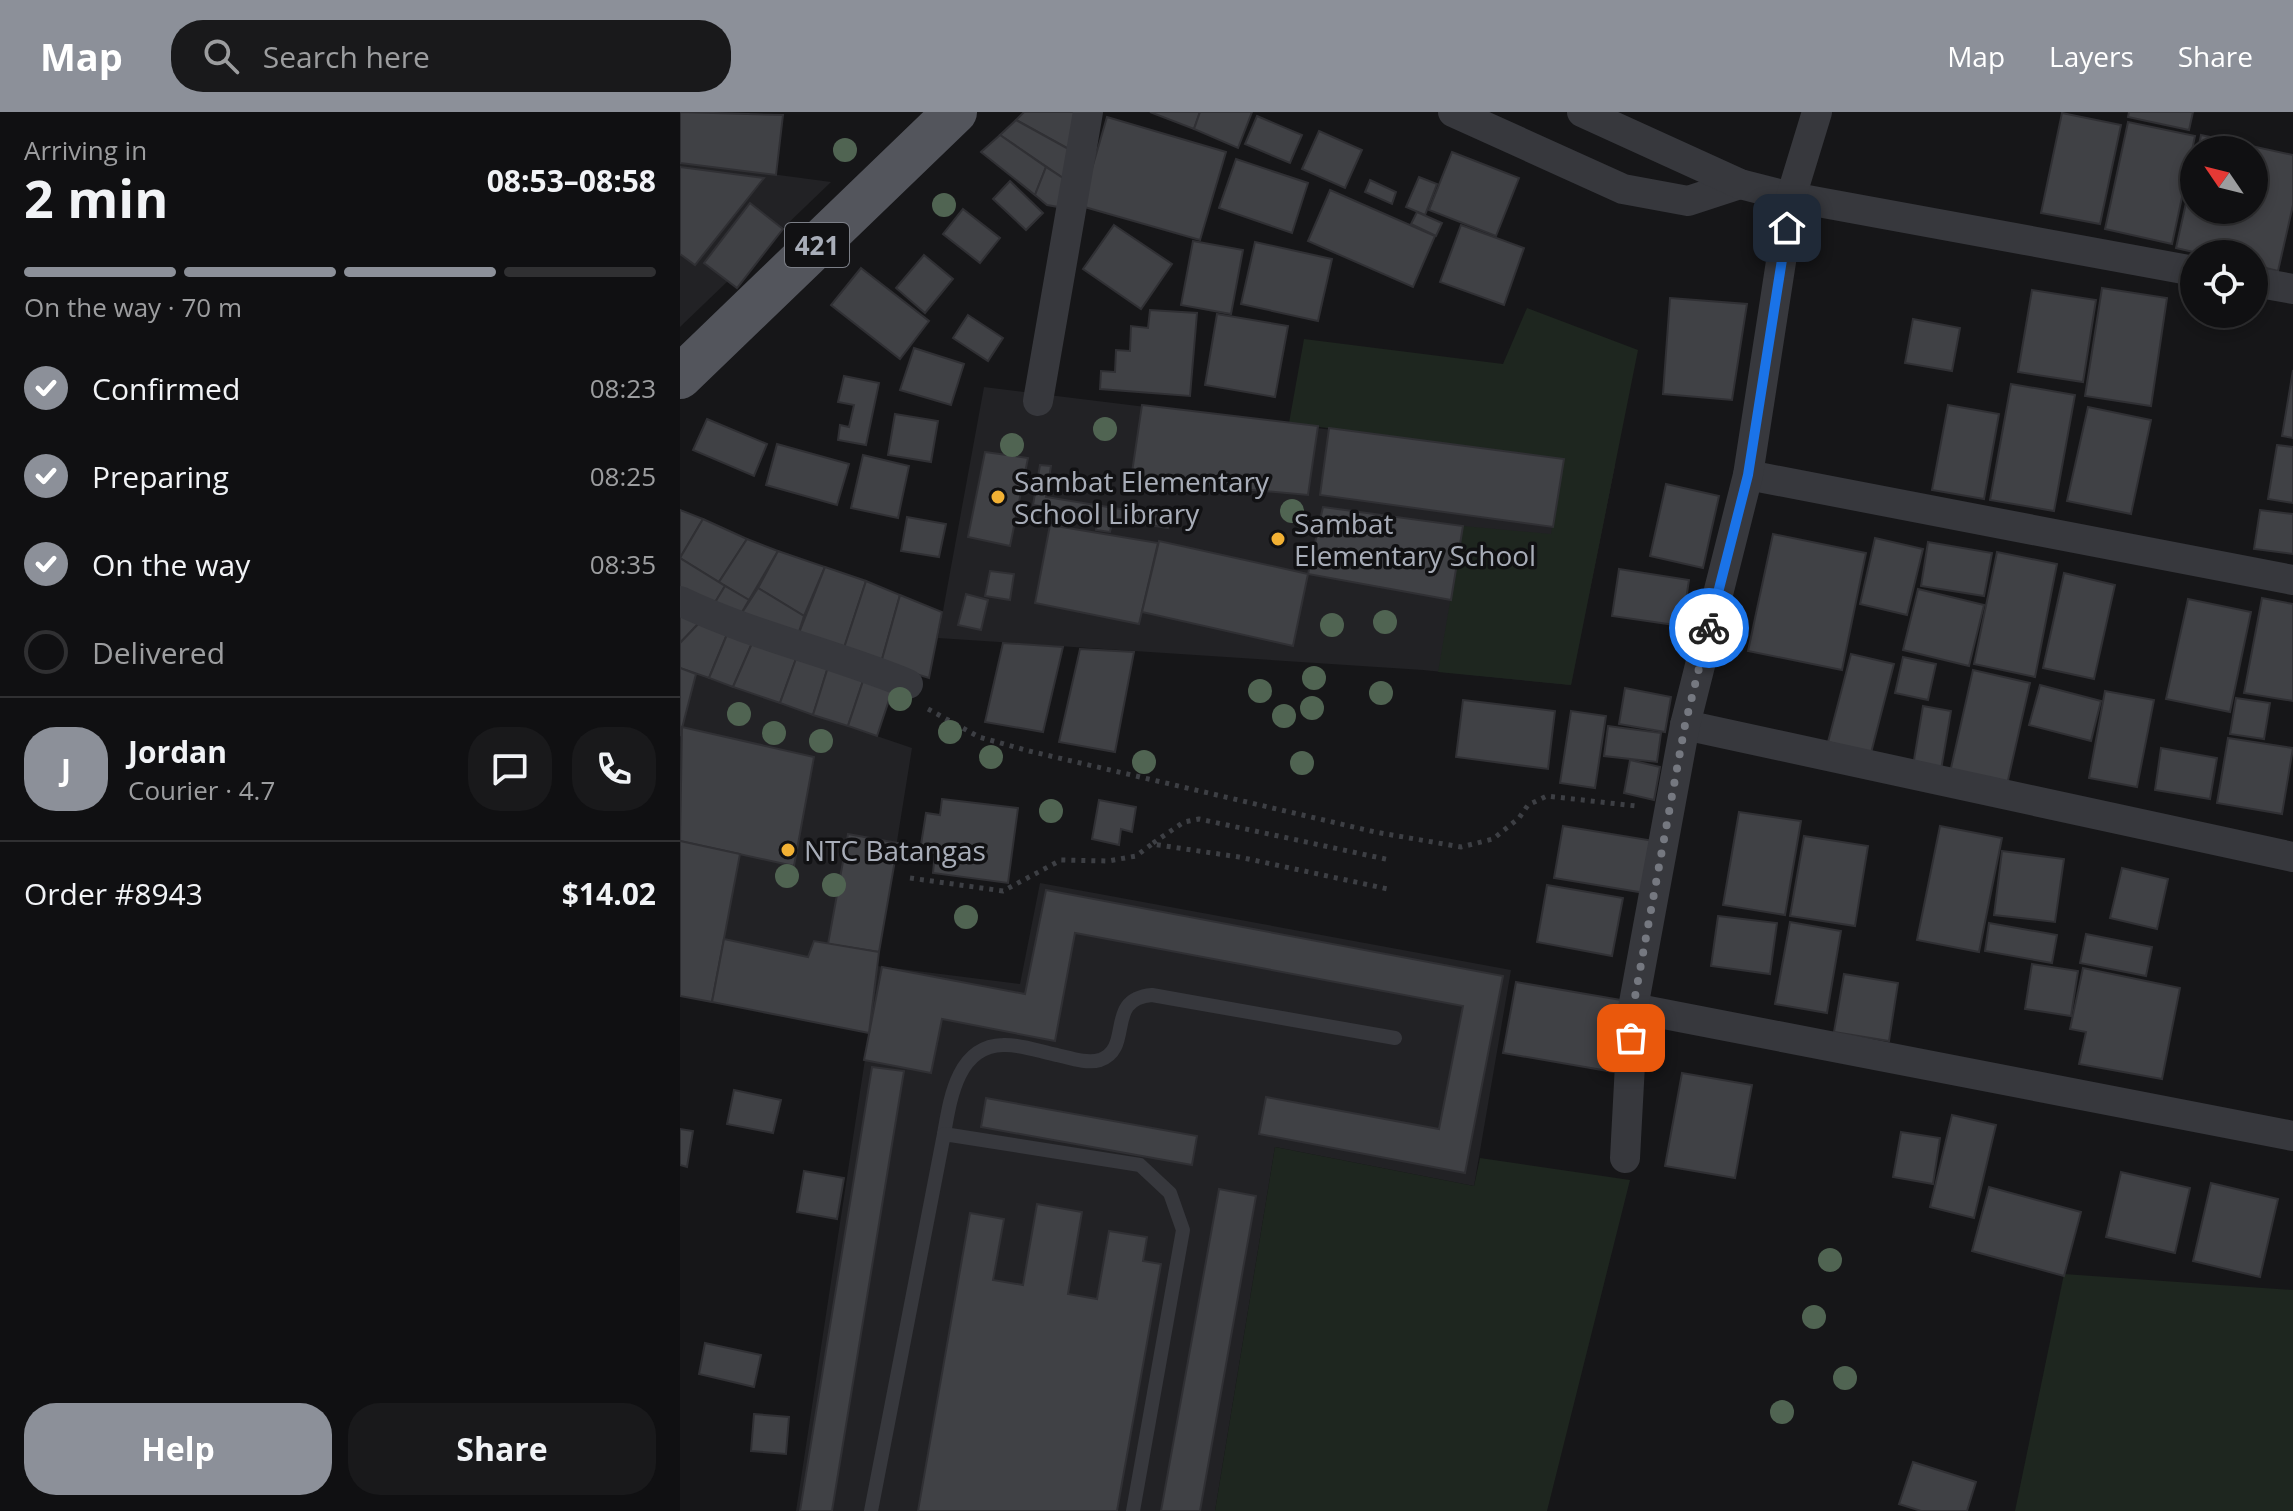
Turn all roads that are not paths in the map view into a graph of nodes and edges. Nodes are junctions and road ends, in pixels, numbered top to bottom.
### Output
1 (955, 112) edge
2 (1088, 112) edge
3 (1453, 112) edge
4 (1582, 112) edge
5 (1817, 112) edge
6 (1740, 184) junction
7 (1791, 197) junction
8 (2180, 268) edge
9 (2268, 285) edge
10 (2293, 289) edge
11 (680, 377) edge
12 (1038, 401) dead end
13 (1748, 475) junction
14 (2293, 580) edge
15 (680, 601) edge
16 (908, 684) road end
17 (1685, 725) junction
18 (2293, 857) edge
19 (1633, 1008) junction
20 (1395, 1038) dead end
21 (944, 1134) junction
22 (2293, 1136) edge
23 (1625, 1158) dead end
24 (871, 1511) edge
25 (1133, 1511) edge

1 - 11 main road, 421
2 - 12 street
3 - 6 street
4 - 6 street
5 - 7 street
6 - 7 street
7 - 8 street
7 - 13 street
9 - 10 street
13 - 14 street
13 - 17 street
15 - 16 street
17 - 18 street
17 - 19 street
19 - 22 street
19 - 23 street
20 - 21 lane
21 - 24 lane
21 - 25 lane

